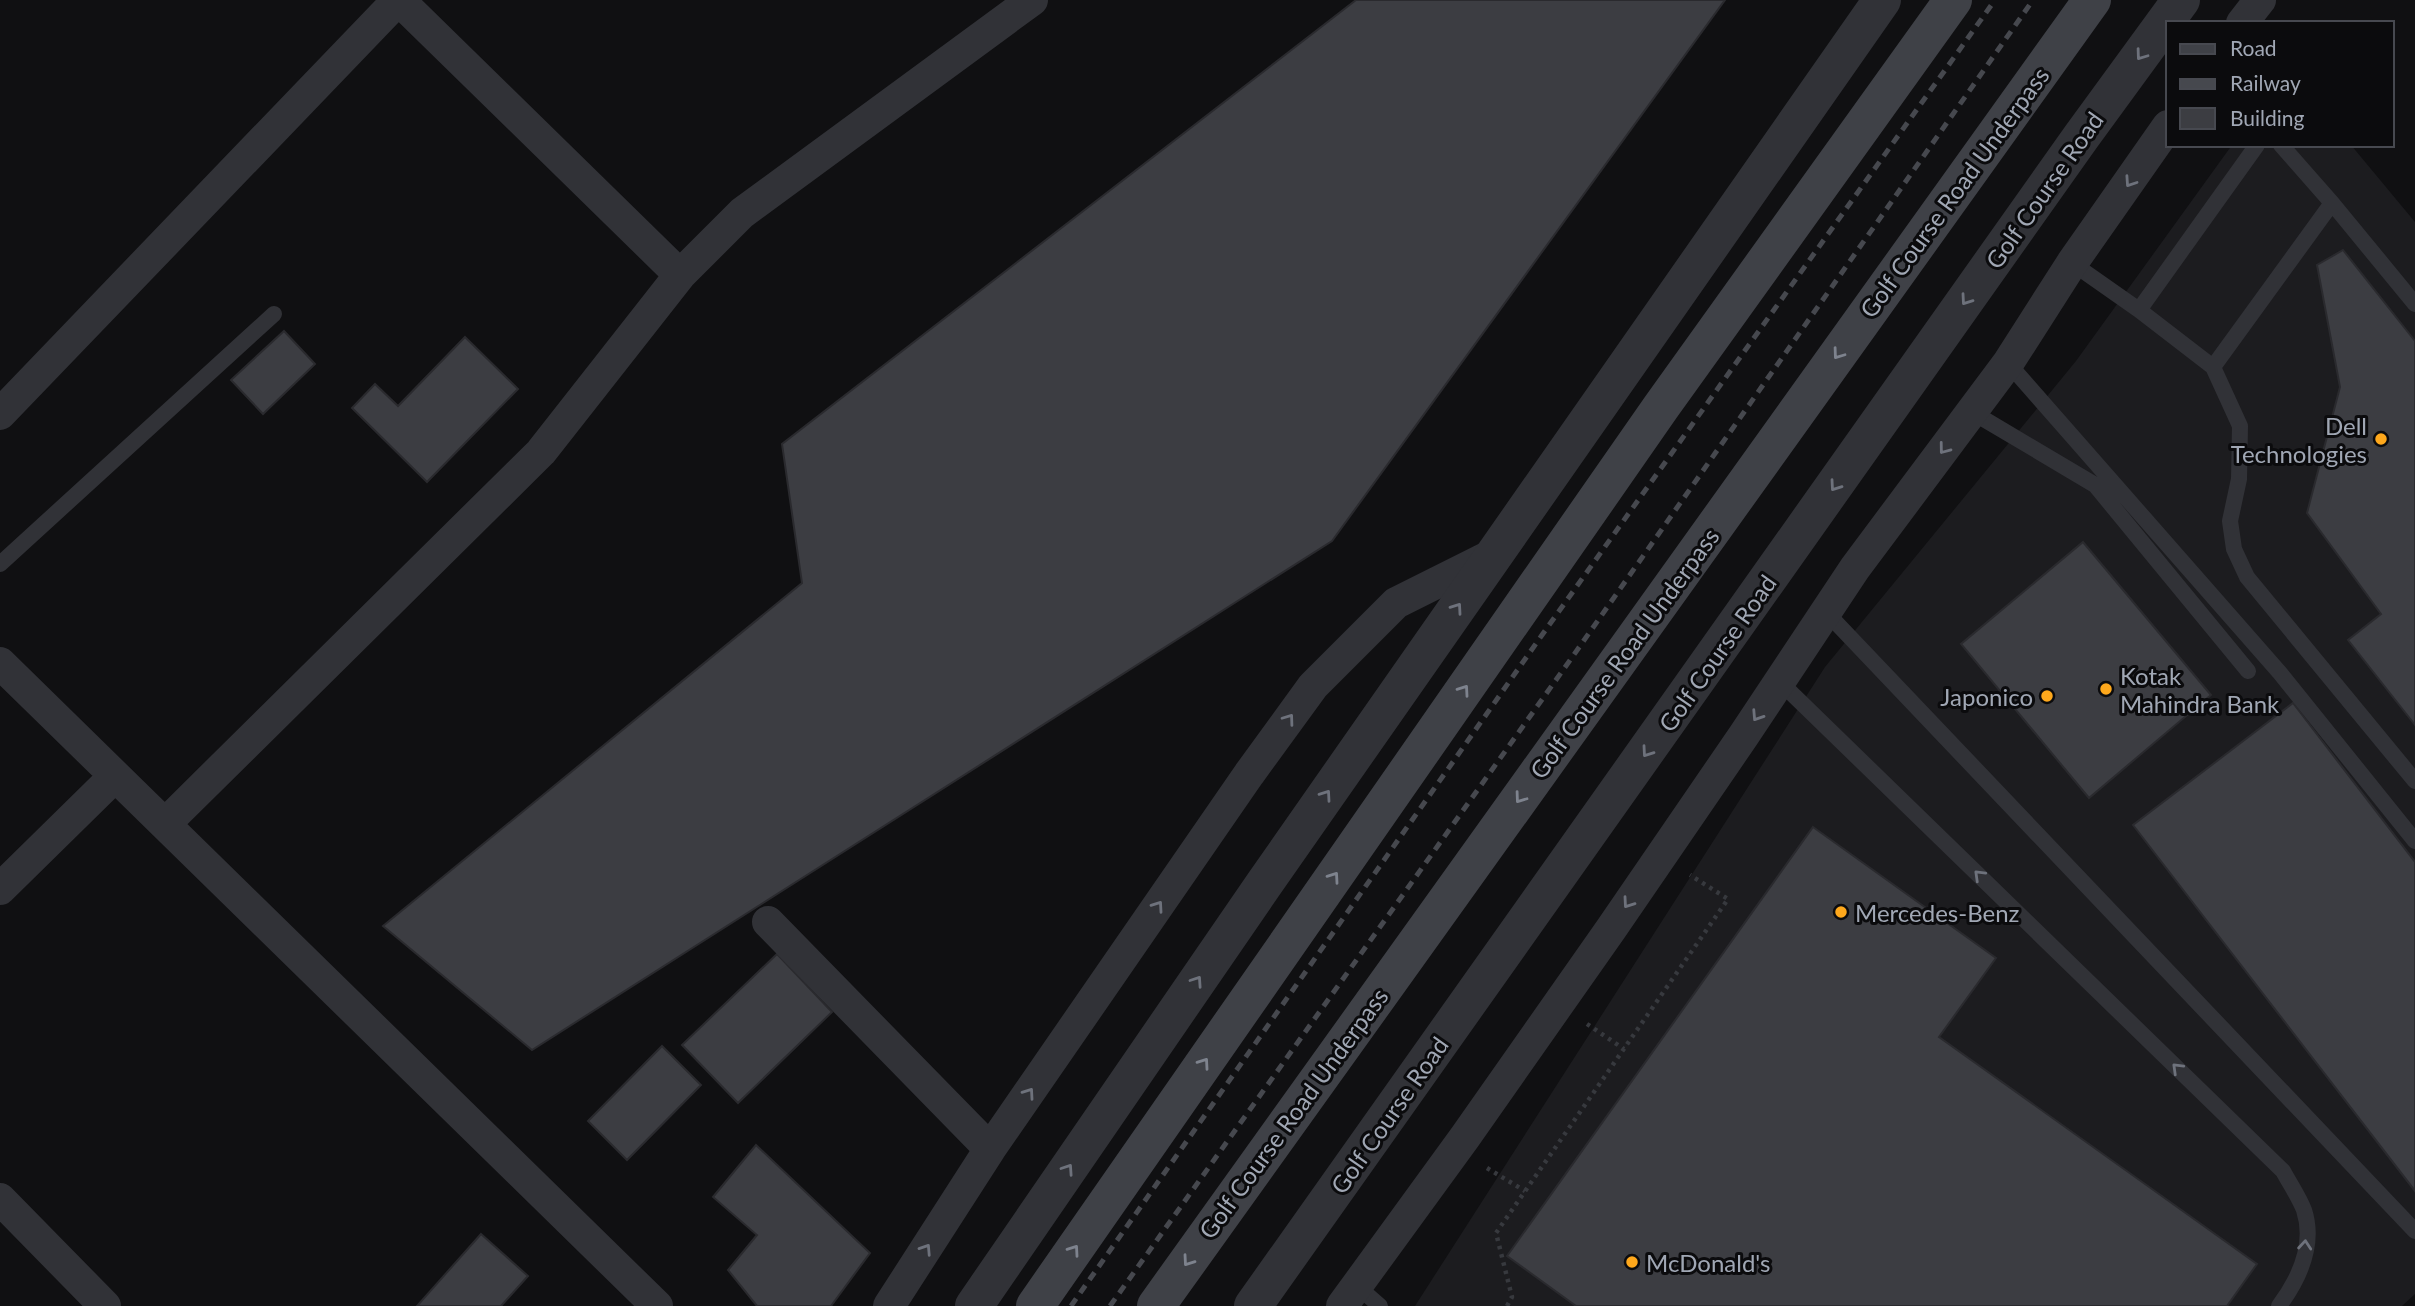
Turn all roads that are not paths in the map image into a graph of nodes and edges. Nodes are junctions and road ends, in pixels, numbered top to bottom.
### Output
1 (398, 0) edge
2 (1032, 0) edge
3 (1882, 0) edge
4 (1953, 0) edge
5 (2092, 0) edge
6 (2181, 0) edge
7 (2260, 0) edge
8 (2244, 21) edge
9 (2166, 129) edge
10 (2256, 147) edge
11 (2283, 147) edge
12 (2332, 203) junction
13 (2072, 263) junction
14 (680, 275) junction
15 (2415, 304) edge
16 (2139, 310) junction
17 (274, 314) dead end
18 (2008, 363) junction
19 (2213, 367) junction
20 (1972, 412) junction
21 (0, 414) edge
22 (1494, 554) junction
23 (0, 564) edge
24 (1826, 612) junction
25 (0, 663) edge
26 (2248, 671) dead end
27 (1780, 682) junction
28 (115, 776) junction
29 (2415, 781) edge
30 (165, 824) junction
31 (2415, 841) edge
32 (0, 889) edge
33 (768, 922) dead end
34 (990, 1149) junction
35 (0, 1199) edge
36 (2415, 1231) edge
37 (1349, 1296) edge
38 (105, 1306) edge
39 (657, 1306) edge
40 (889, 1306) edge
41 (974, 1306) edge
42 (1035, 1306) edge
43 (1156, 1306) edge
44 (1253, 1306) edge
45 (1380, 1306) edge
46 (2279, 1306) edge

1 - 14 street
1 - 21 street
2 - 14 street
3 - 22 street
42 -> 4 main road
5 -> 43 main road, Golf Course Road Underpass
6 -> 44 street, Golf Course Road
7 - 8 street
9 -> 13 street
10 - 16 lane
11 - 12 lane
12 - 15 lane
12 - 19 lane
13 - 16 lane
13 - 18 street
14 - 30 street
16 - 19 lane
17 - 23 lane
18 - 20 street
18 - 31 lane
19 - 29 lane
20 -> 24 street
20 - 26 lane
34 -> 22 street
41 -> 22 street
24 - 27 street
24 - 36 lane
25 - 28 street
27 -> 37 street
46 -> 27 lane
28 - 30 street
28 - 32 street
30 - 39 street
33 - 34 street
40 -> 34 street
35 - 38 street
37 - 45 lane

